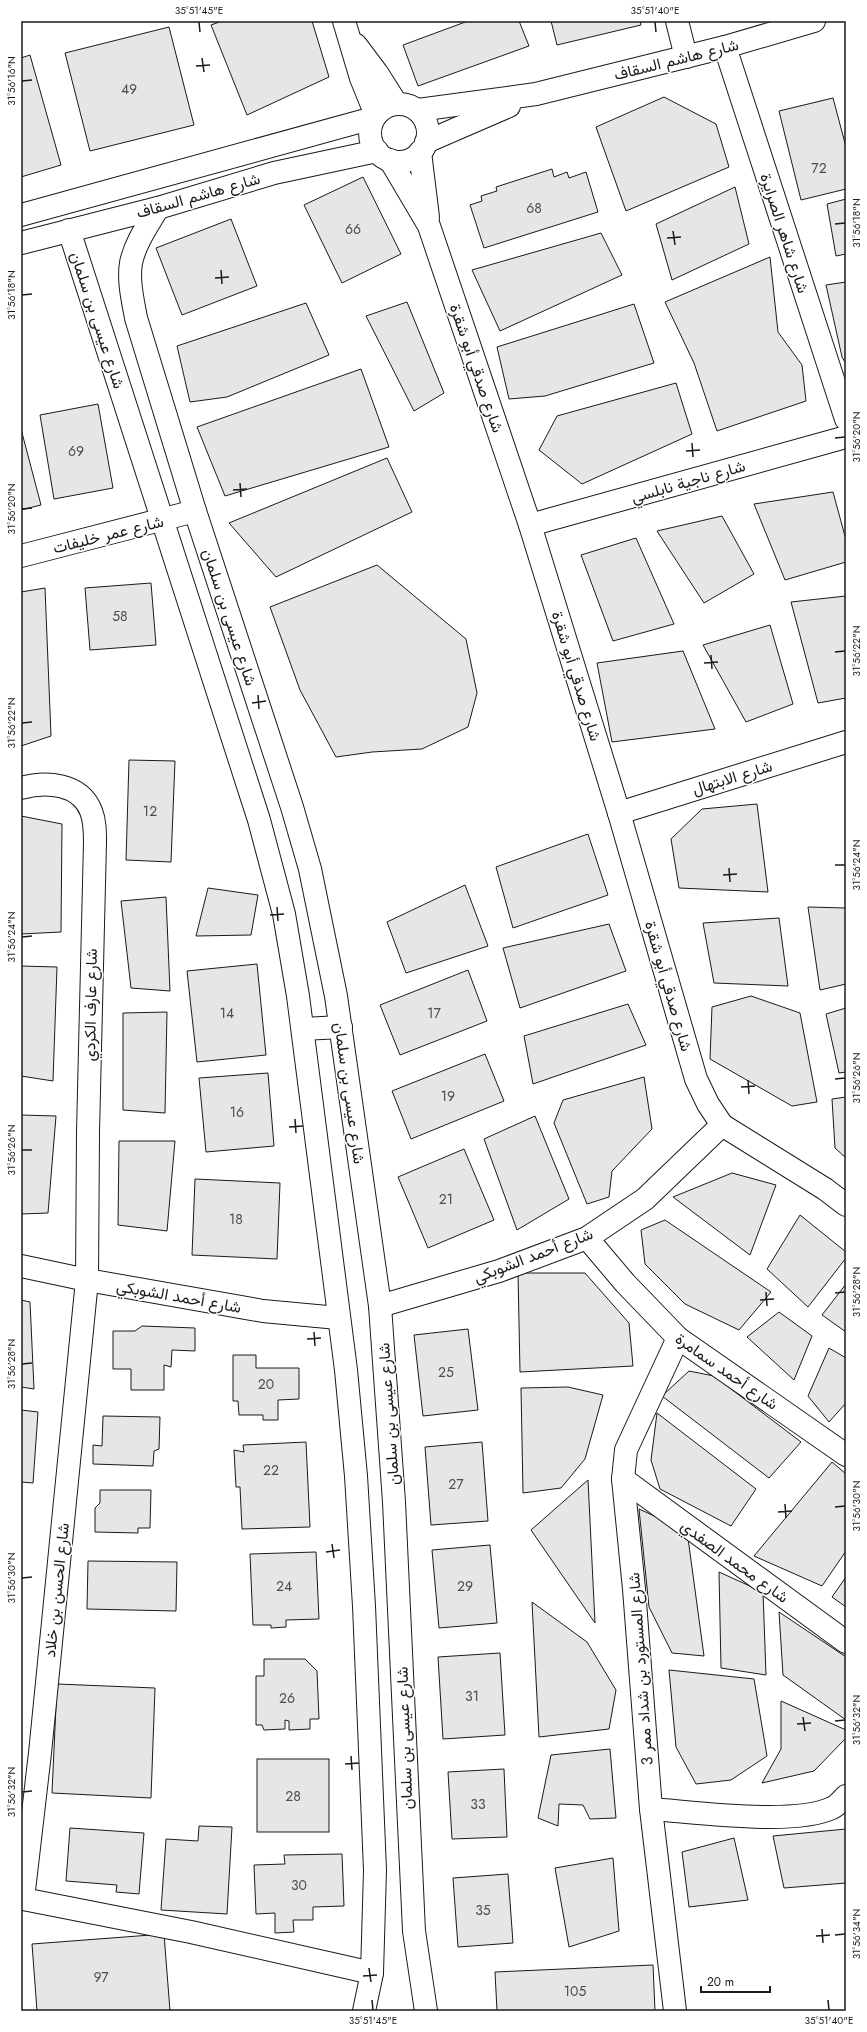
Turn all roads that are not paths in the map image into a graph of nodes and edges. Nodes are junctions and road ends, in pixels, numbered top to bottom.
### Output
1 (677, 21) edge
2 (814, 21) edge
3 (347, 29) edge
4 (725, 47) junction
5 (686, 57) junction
6 (536, 94) junction
7 (396, 103) junction
8 (418, 110) junction
9 (375, 116) junction
10 (423, 147) junction
11 (383, 156) junction
12 (158, 208) junction
13 (21, 215) edge
14 (429, 226) junction
15 (69, 230) junction
16 (21, 243) edge
17 (846, 419) edge
18 (846, 437) edge
19 (195, 511) junction
20 (162, 520) junction
21 (530, 525) junction
22 (21, 556) edge
23 (846, 742) edge
24 (21, 788) edge
25 (619, 813) junction
26 (341, 1027) junction
27 (303, 1029) junction
28 (722, 1125) junction
29 (846, 1205) edge
30 (587, 1238) junction
31 (21, 1266) edge
32 (87, 1280) junction
33 (380, 1306) junction
34 (338, 1318) junction
35 (678, 1338) junction
36 (846, 1455) edge
37 (623, 1479) junction
38 (846, 1642) edge
39 (846, 1796) edge
40 (651, 1809) junction
41 (22, 1899) edge
42 (372, 1973) junction
43 (364, 2011) edge
44 (426, 2011) edge
45 (675, 2011) edge

1 - 5 street
2 - 4 street, شارع هاشم السقاف
3 - 7 street
3 - 9 street
4 - 5 street, شارع هاشم السقاف
4 - 17 street, شارع شاهر الصرايرة
5 - 6 street, شارع هاشم السقاف
6 - 8 street, شارع هاشم السقاف
6 - 10 street, شارع هاشم السقاف
7 - 8 street
7 - 9 street
8 - 10 street
9 - 11 street
9 - 13 street, شارع هاشم السقاف
10 - 11 street
10 - 14 street, شارع صدقي أبو شقرة
11 - 12 street, شارع هاشم السقاف
11 - 14 street, شارع صدقي أبو شقرة
12 - 15 street, شارع هاشم السقاف
12 - 19 street, شارع عيسى بن سلمان
14 - 21 street, شارع صدقي أبو شقرة
15 - 16 street, شارع هاشم السقاف
15 - 20 street, شارع عيسى بن سلمان
18 - 21 street, شارع ناجية نابلسي
19 - 20 street, شارع عمر خليفات
19 - 26 street, شارع عيسى بن سلمان
20 - 22 street, شارع عمر خليفات
20 - 27 street, شارع عيسى بن سلمان
21 - 25 street, شارع صدقي أبو شقرة
23 - 25 street, شارع الابتهال
24 - 32 street, شارع عارف الكردي
25 - 28 street, شارع صدقي أبو شقرة
26 - 27 street
26 - 33 street, شارع عيسى بن سلمان
27 - 34 street, شارع عيسى بن سلمان
28 - 29 street
28 - 30 street, شارع أحمد الشوبكي
30 - 33 street, شارع أحمد الشوبكي
30 - 35 street, شارع أحمد سمامرة
31 - 32 street, شارع أحمد الشوبكي
32 - 34 street, شارع أحمد الشوبكي
32 - 41 street, شارع الحسن بن خلاد
33 - 44 street, شارع عيسى بن سلمان
34 - 42 street, شارع عيسى بن سلمان
35 - 36 street, شارع أحمد سمامرة
35 - 37 street, شارع المستورد بن شداد ممر 3
37 - 38 street, شارع محمد الصفدي
37 - 40 street, شارع المستورد بن شداد ممر 3
39 - 40 street
40 - 45 street, شارع المستورد بن شداد ممر 3
41 - 42 street
42 - 43 street, شارع عيسى بن سلمان

